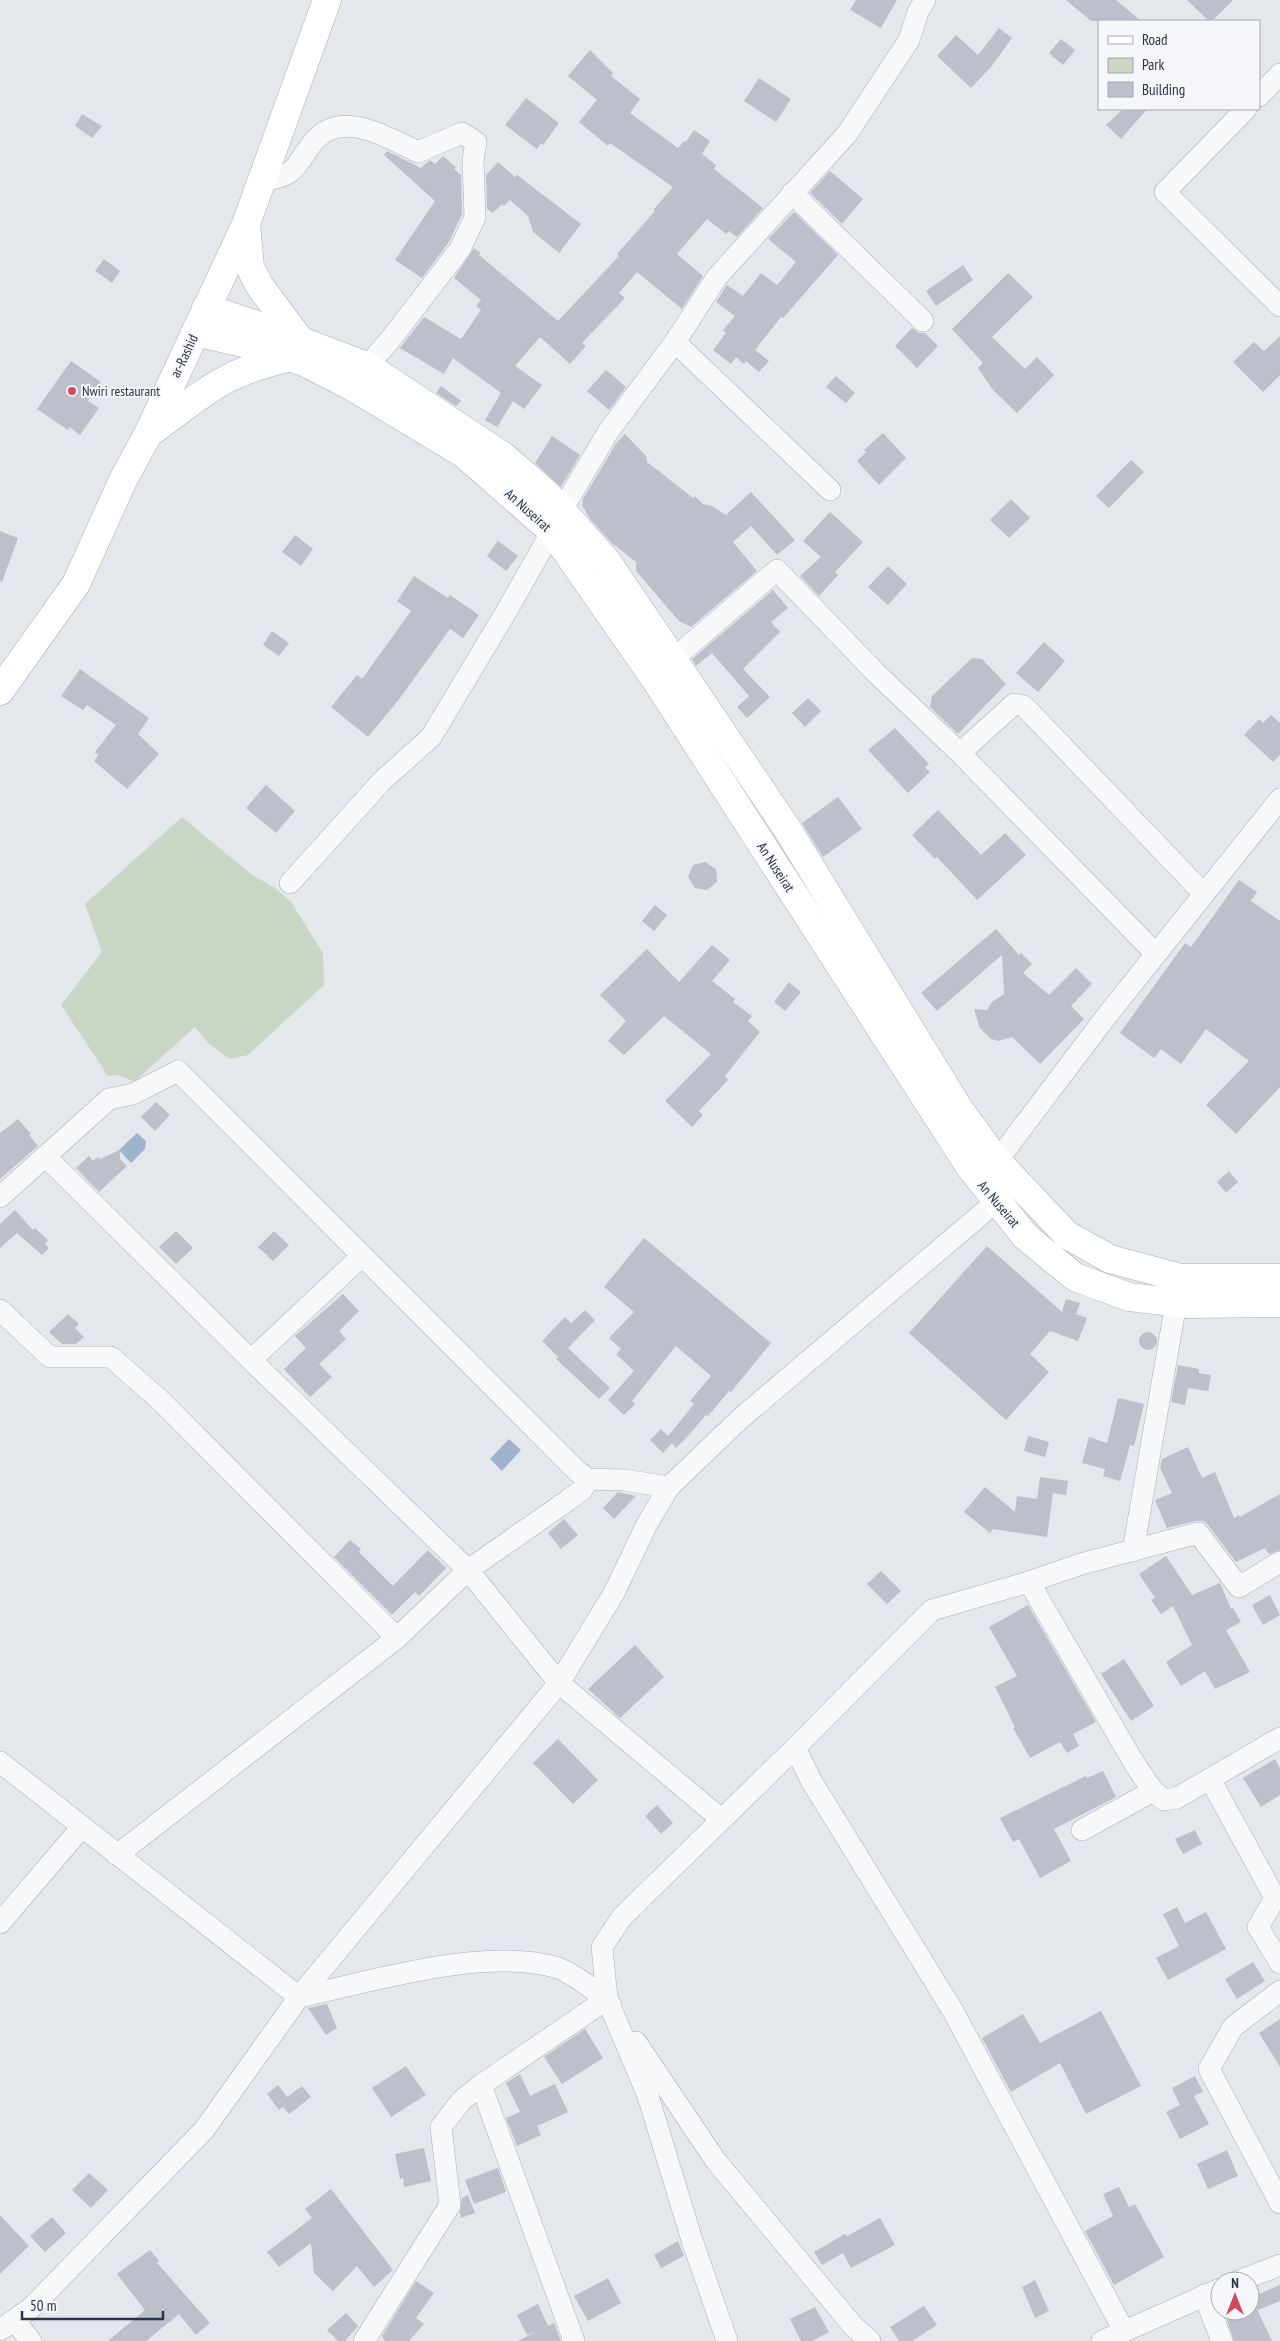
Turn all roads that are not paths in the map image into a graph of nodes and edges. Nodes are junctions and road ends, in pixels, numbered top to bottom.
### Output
1 (327, 0) edge
2 (925, 0) edge
3 (1280, 74) edge
4 (1260, 95) edge
5 (1245, 110) edge
6 (263, 181) junction
7 (792, 193) junction
8 (246, 224) junction
9 (1280, 306) edge
10 (201, 320) junction
11 (923, 321) dead end
12 (675, 342) junction
13 (295, 349) junction
14 (367, 366) junction
15 (148, 434) junction
16 (830, 490) dead end
17 (557, 520) junction
18 (673, 659) junction
19 (0, 691) edge
20 (960, 753) junction
21 (1280, 799) edge
22 (290, 883) dead end
23 (1204, 894) junction
24 (1156, 954) junction
25 (46, 1157) junction
26 (997, 1161) junction
27 (0, 1197) edge
28 (997, 1201) junction
29 (362, 1256) junction
30 (1280, 1278) edge
31 (1176, 1302) junction
32 (1280, 1303) edge
33 (0, 1310) edge
34 (251, 1360) junction
35 (589, 1479) junction
36 (669, 1487) junction
37 (1133, 1551) junction
38 (1280, 1562) edge
39 (468, 1570) junction
40 (1029, 1582) junction
41 (397, 1638) junction
42 (560, 1683) junction
43 (1280, 1738) edge
44 (795, 1748) junction
45 (0, 1762) edge
46 (1210, 1779) junction
47 (1153, 1791) junction
48 (721, 1819) junction
49 (82, 1827) junction
50 (1082, 1830) dead end
51 (118, 1855) junction
52 (0, 1923) edge
53 (1280, 1963) edge
54 (1280, 1992) edge
55 (299, 1997) junction
56 (607, 1999) junction
57 (481, 2085) junction
58 (1280, 2203) edge
59 (1280, 2265) edge
60 (1260, 2273) edge
61 (1210, 2293) edge
62 (1218, 2321) edge
63 (7, 2325) edge
64 (1124, 2331) junction
65 (31, 2341) edge
66 (364, 2341) edge
67 (574, 2341) edge
68 (727, 2341) edge
69 (870, 2341) edge
70 (1102, 2341) edge
71 (1222, 2341) edge

1 - 6 main road, ar-Rashid
2 - 7 street
3 - 4 street
5 - 9 street
6 - 8 main road, ar-Rashid
6 - 14 street
7 - 11 street
7 - 12 street
8 - 10 main road, ar-Rashid
8 - 13 main road, An Nuseirat
10 - 13 main road, An Nuseirat
10 - 15 main road, ar-Rashid
12 - 16 street
12 - 17 street
13 - 14 main road, An Nuseirat
13 - 15 main road
13 - 17 main road, An Nuseirat
14 - 17 main road, An Nuseirat
15 - 19 main road, ar-Rashid
17 - 18 main road, An Nuseirat
17 - 22 street
17 - 28 main road, An Nuseirat
18 - 20 street
18 - 26 main road, An Nuseirat
20 - 23 street
20 - 24 street
21 - 23 street
23 - 24 street
24 - 26 street
25 - 27 street
25 - 29 street
25 - 34 street
26 - 30 main road, An Nuseirat
28 - 31 main road, An Nuseirat
28 - 36 street
29 - 34 street
29 - 35 street
31 - 32 main road, An Nuseirat
31 - 37 street
33 - 41 street
34 - 39 street
35 - 36 street
35 - 39 street
36 - 42 street
37 - 38 street
37 - 40 street
39 - 41 street
39 - 42 street
40 - 44 street
40 - 47 street
41 - 51 street
42 - 48 street
42 - 55 street
43 - 46 street
44 - 48 street
44 - 64 street
45 - 49 street
46 - 47 street
46 - 53 street
47 - 50 street
48 - 56 street
49 - 51 street
49 - 52 street
51 - 55 street
54 - 58 street
55 - 56 street
55 - 63 street
56 - 57 street
56 - 68 street
56 - 69 street
57 - 66 street
57 - 67 street
59 - 60 street
61 - 64 street
62 - 71 street
63 - 65 street
64 - 70 street

